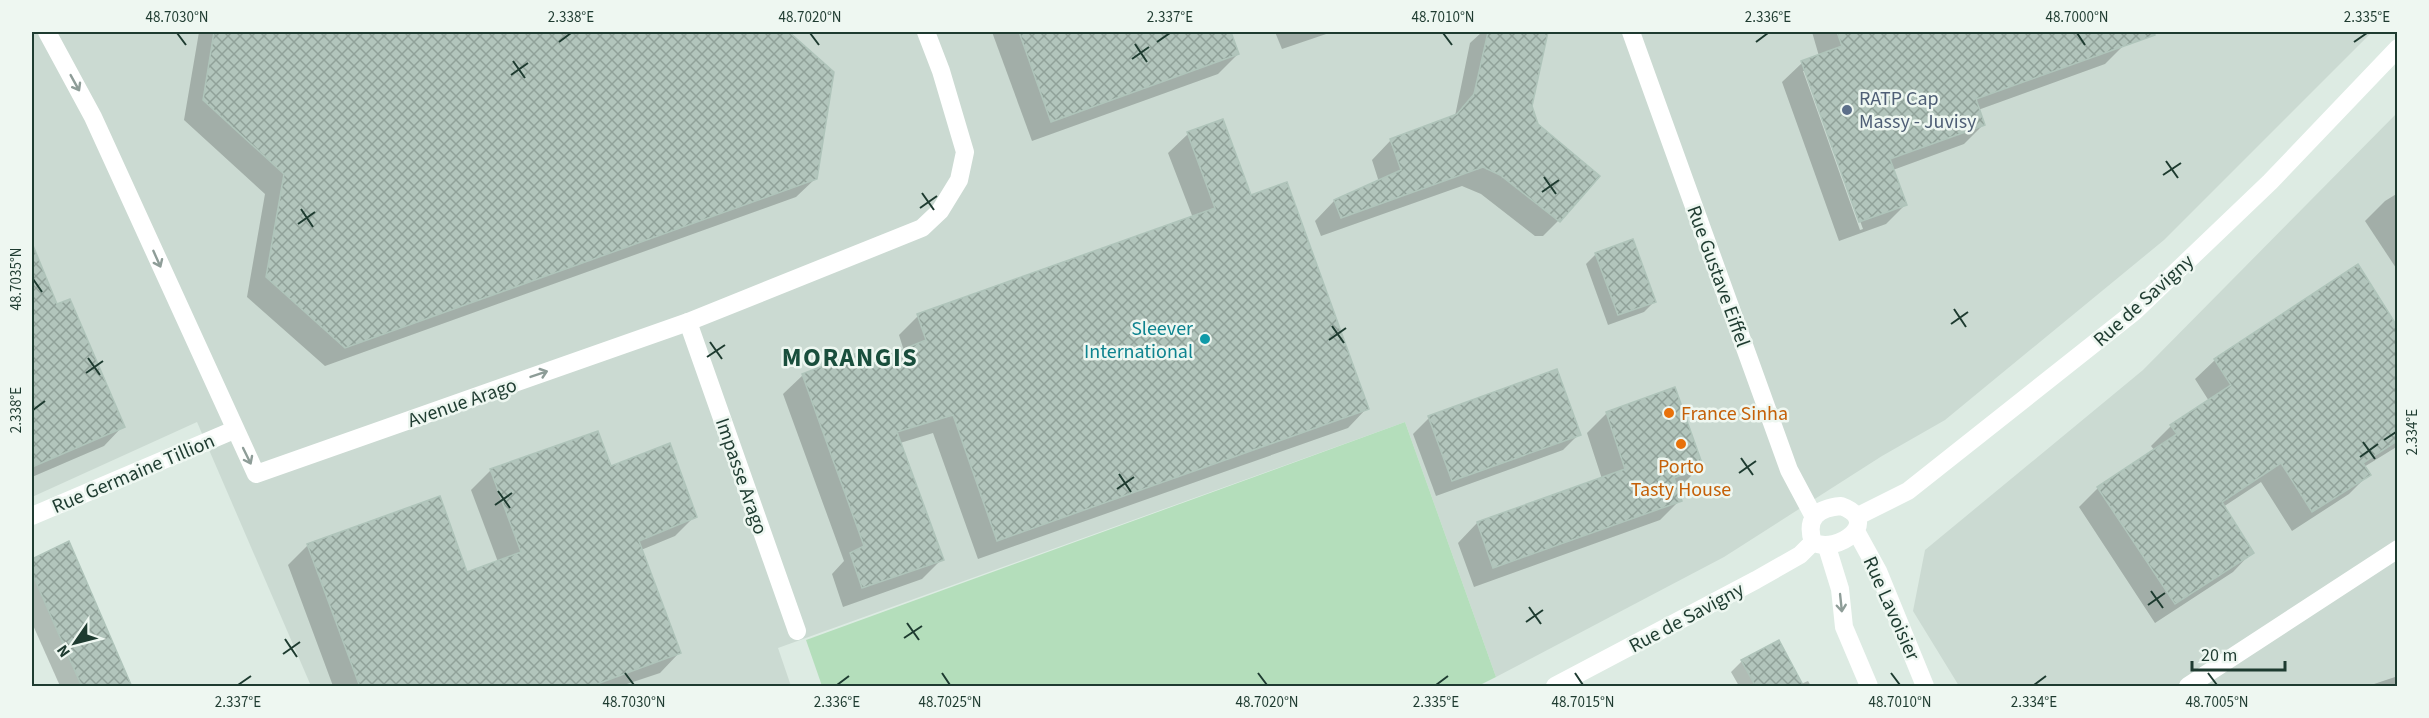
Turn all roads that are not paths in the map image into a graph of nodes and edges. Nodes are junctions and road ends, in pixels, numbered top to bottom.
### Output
1 (47, 32) edge
2 (926, 32) edge
3 (1631, 32) edge
4 (2397, 48) edge
5 (688, 322) junction
6 (234, 430) junction
7 (32, 516) edge
8 (1814, 517) junction
9 (1857, 524) junction
10 (1820, 544) junction
11 (2397, 549) edge
12 (797, 631) dead end
13 (1555, 687) edge
14 (1869, 687) edge
15 (1925, 687) edge
16 (2188, 687) edge

1 -> 6 street, Avenue Arago
2 - 5 street, Avenue Arago
3 - 8 street, Rue Gustave Eiffel
4 - 9 street, Rue de Savigny
6 -> 5 street, Avenue Arago
5 - 12 street, Impasse Arago
6 - 7 street, Rue Germaine Tillion
8 - 9 street
8 - 10 street
9 - 10 street
9 - 15 street, Rue Lavoisier
10 - 13 street, Rue de Savigny
10 -> 14 street, Rue Lavoisier
11 - 16 street

